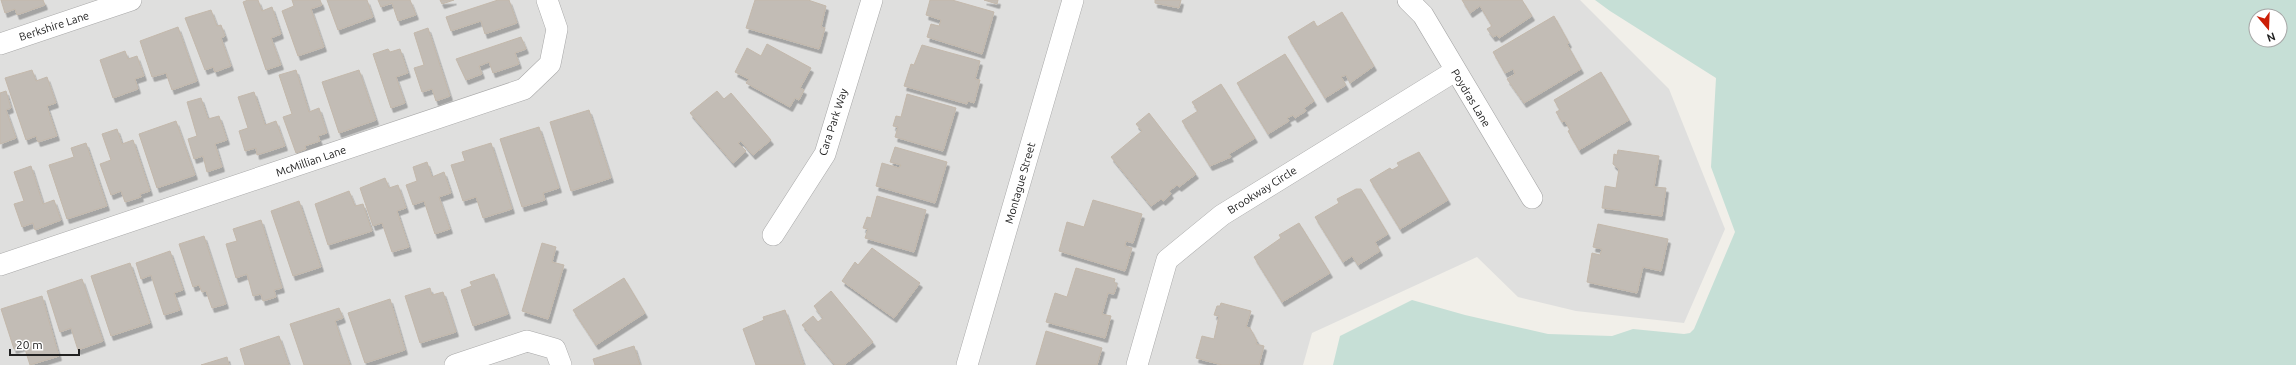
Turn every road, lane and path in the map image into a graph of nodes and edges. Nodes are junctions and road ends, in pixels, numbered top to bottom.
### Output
1 (131, 0) edge
2 (548, 0) edge
3 (872, 0) edge
4 (1073, 0) edge
5 (1408, 0) edge
6 (0, 44) edge
7 (1455, 71) junction
8 (1532, 198) dead end
9 (773, 235) dead end
10 (0, 265) edge
11 (455, 365) edge
12 (561, 365) edge
13 (967, 365) edge
14 (1137, 365) edge

1 - 6 street, Berkshire Lane
2 - 10 street, McMillian Lane
3 - 9 street, Cara Park Way
4 - 13 street, Montague Street
5 - 7 street, Poydras Lane
7 - 8 street, Poydras Lane
7 - 14 street, Brookway Circle
11 - 12 street

